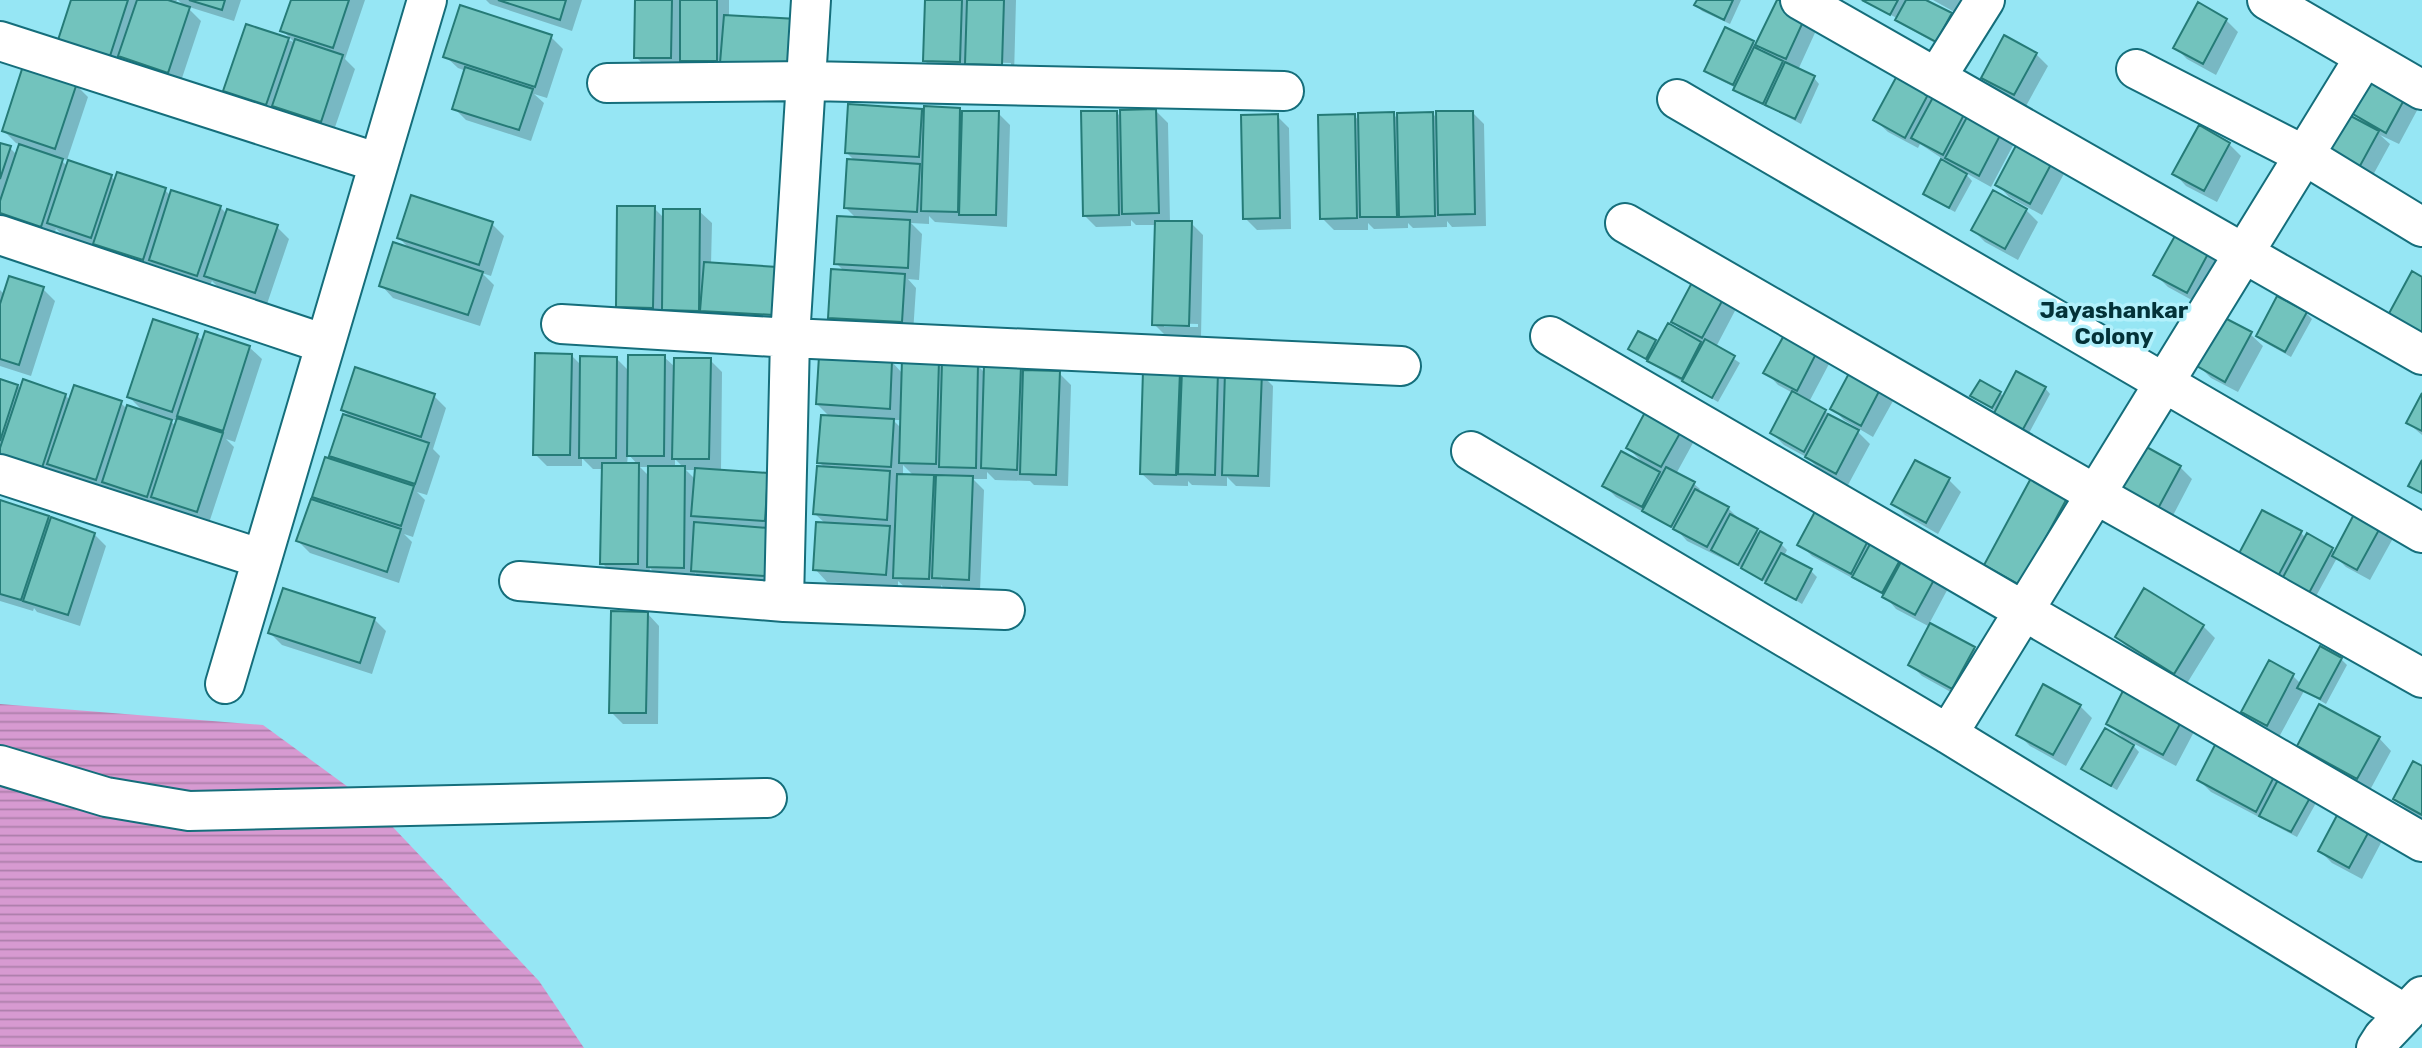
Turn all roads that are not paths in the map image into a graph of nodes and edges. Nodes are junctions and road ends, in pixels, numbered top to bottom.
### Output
1 (427, 0) edge
2 (811, 0) edge
3 (1985, 0) edge
4 (2267, 0) edge
5 (1817, 4) edge
6 (0, 41) edge
7 (2364, 58) junction
8 (2136, 69) dead end
9 (1936, 78) junction
10 (807, 82) junction
11 (607, 83) dead end
12 (2422, 90) edge
13 (1284, 91) dead end
14 (1677, 99) dead end
15 (2304, 155) junction
16 (379, 163) junction
17 (1625, 223) dead end
18 (2422, 227) edge
19 (0, 235) edge
20 (2242, 252) junction
21 (561, 324) dead end
22 (1550, 336) dead end
23 (790, 338) junction
24 (325, 344) junction
25 (2422, 355) edge
26 (1401, 366) dead end
27 (2164, 383) junction
28 (1471, 451) dead end
29 (0, 474) edge
30 (2095, 494) junction
31 (2422, 533) edge
32 (262, 559) junction
33 (519, 581) dead end
34 (784, 602) junction
35 (1005, 610) dead end
36 (2022, 610) junction
37 (2422, 678) edge
38 (225, 684) dead end
39 (1948, 734) junction
40 (0, 765) edge
41 (766, 798) dead end
42 (2422, 842) edge
43 (2414, 1005) edge
44 (2376, 1048) edge

1 - 16 street
2 - 10 street
3 - 9 street
4 - 7 street
5 - 9 street
6 - 16 street
7 - 12 street
7 - 15 street
8 - 15 street
9 - 20 street
10 - 11 street
10 - 13 street
10 - 23 street
14 - 27 street
15 - 18 street
15 - 20 street
16 - 24 street
17 - 30 street
19 - 24 street
20 - 25 street
20 - 27 street
21 - 23 street
22 - 36 street
23 - 26 street
23 - 34 street
24 - 32 street
27 - 30 street
27 - 31 street
28 - 39 street
29 - 32 street
30 - 36 street
30 - 37 street
32 - 38 street
33 - 34 street
34 - 35 street
36 - 39 street
36 - 42 street
39 - 43 street
40 - 41 street
43 - 44 street

